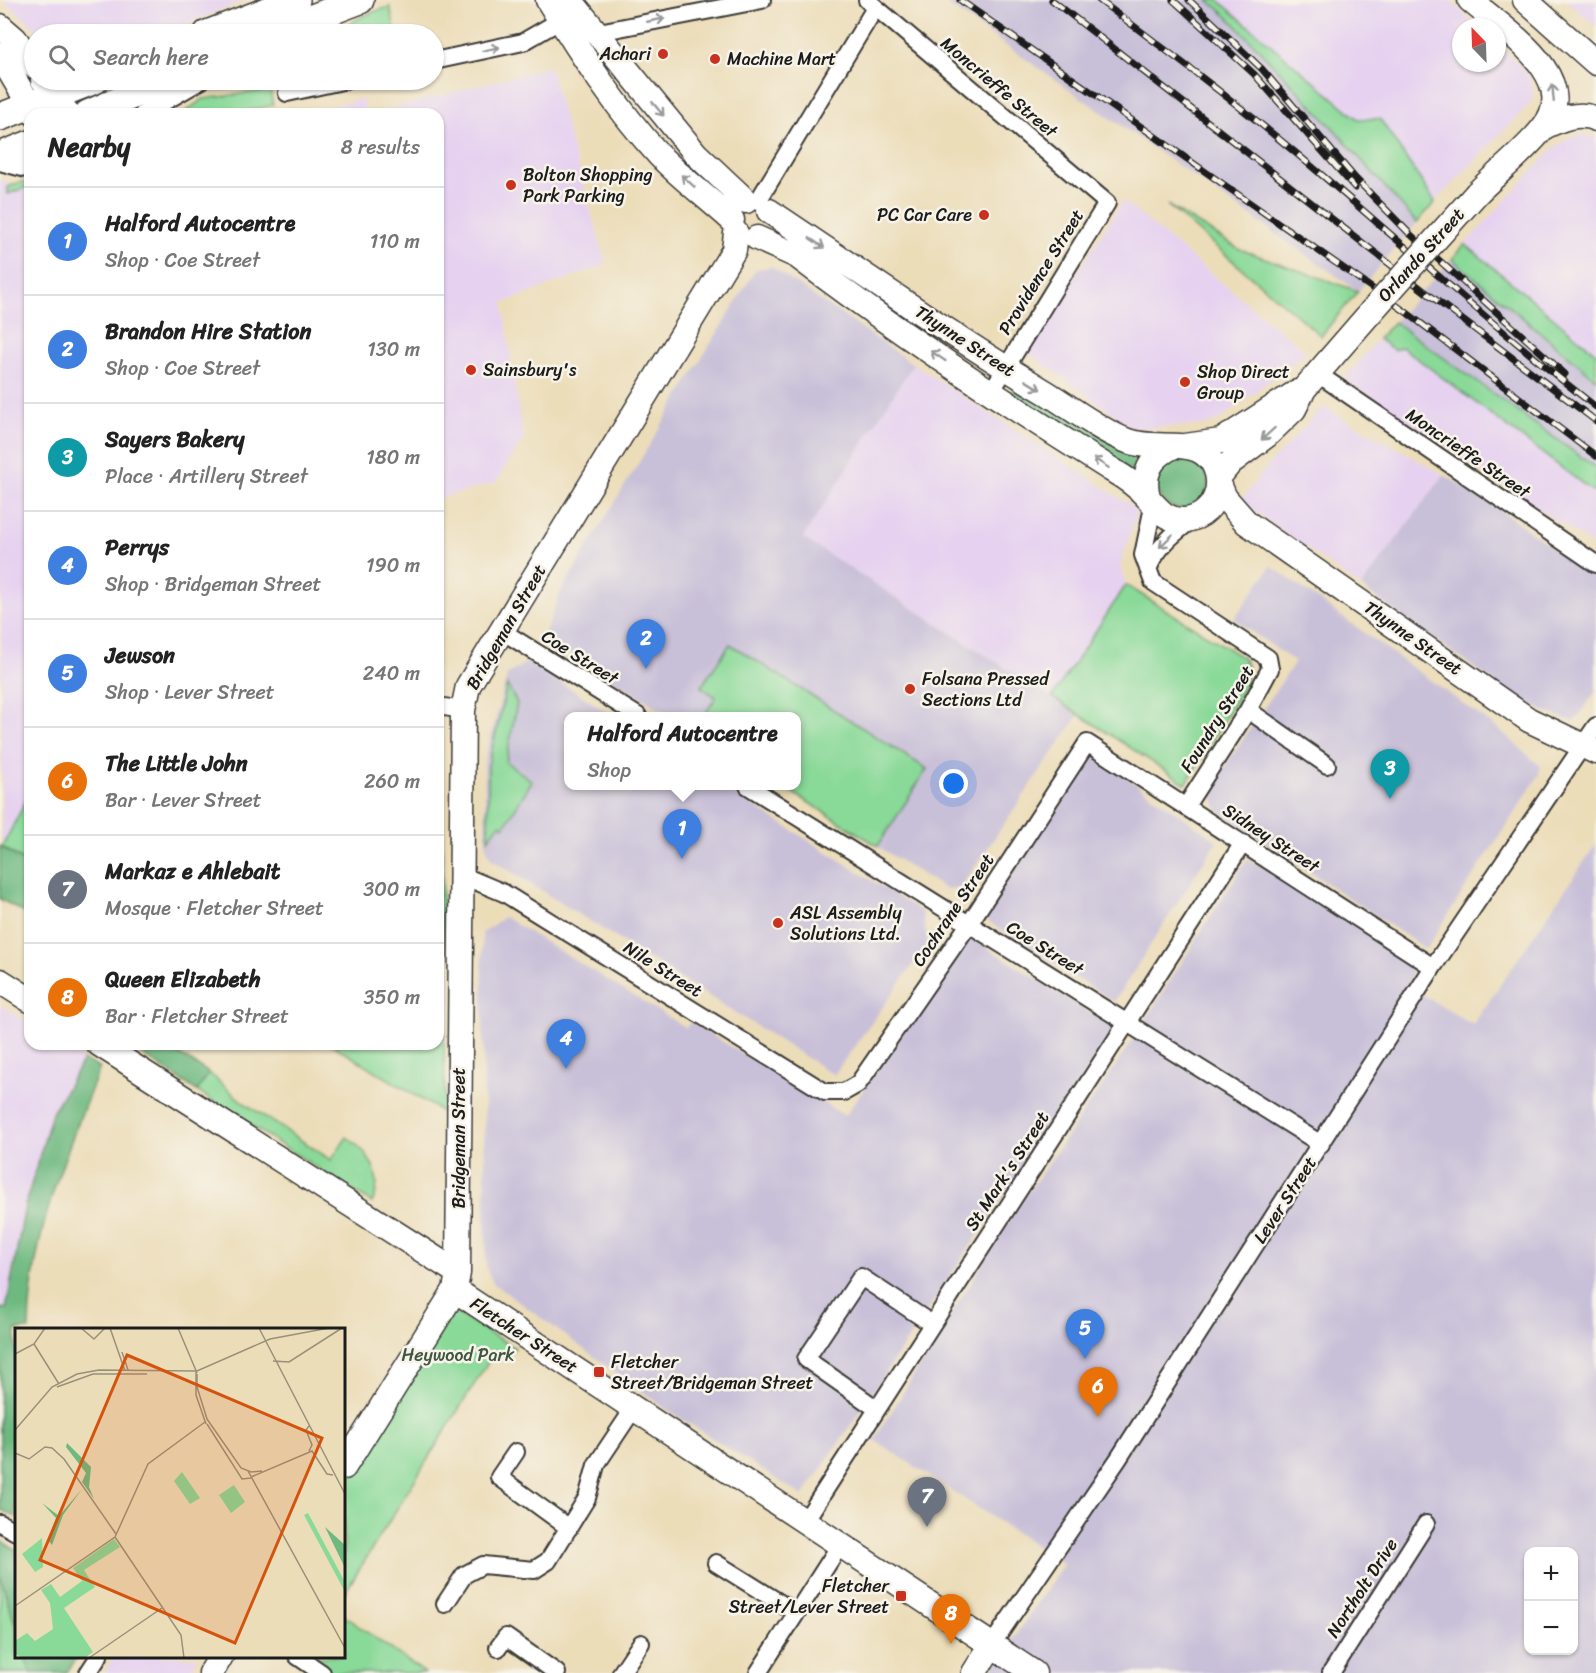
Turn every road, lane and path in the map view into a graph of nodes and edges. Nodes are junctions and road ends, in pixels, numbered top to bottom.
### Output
1 (296, 0) edge
2 (360, 0) edge
3 (549, 0) edge
4 (762, 0) edge
5 (1470, 0) edge
6 (1525, 0) edge
7 (871, 4) edge
8 (569, 10) edge
9 (233, 24) edge
10 (329, 24) edge
11 (599, 32) junction
12 (12, 42) edge
13 (24, 55) edge
14 (444, 59) edge
15 (1596, 63) edge
16 (24, 66) edge
17 (36, 90) edge
18 (74, 90) edge
19 (144, 90) edge
20 (185, 90) edge
21 (299, 90) edge
22 (288, 93) dead end
23 (43, 105) edge
24 (102, 108) edge
25 (153, 108) edge
26 (24, 110) edge
27 (0, 117) edge
28 (24, 117) edge
29 (1596, 119) edge
30 (1540, 131) junction
31 (0, 133) edge
32 (24, 146) edge
33 (0, 156) edge
34 (0, 162) edge
35 (24, 168) edge
36 (1107, 203) joint
37 (748, 224) junction
38 (1005, 368) junction
39 (1311, 382) junction
40 (991, 392) junction
41 (1178, 447) junction
42 (1219, 481) junction
43 (1150, 502) junction
44 (1198, 516) junction
45 (1247, 523) junction
46 (1596, 564) edge
47 (1148, 569) junction
48 (502, 631) junction
49 (444, 707) edge
50 (463, 710) junction
51 (1248, 710) junction
52 (630, 712) edge
53 (1592, 741) edge
54 (1087, 743) joint
55 (1327, 765) dead end
56 (754, 790) edge
57 (1186, 806) junction
58 (1243, 843) junction
59 (461, 875) junction
60 (969, 924) junction
61 (1433, 967) junction
62 (0, 981) edge
63 (24, 996) edge
64 (1126, 1022) junction
65 (109, 1050) edge
66 (844, 1092) joint
67 (1321, 1144) junction
68 (457, 1282) junction
69 (932, 1324) junction
70 (634, 1408) junction
71 (877, 1409) junction
72 (516, 1452) dead end
73 (345, 1465) edge
74 (805, 1521) junction
75 (0, 1523) edge
76 (1426, 1524) dead end
77 (569, 1528) junction
78 (15, 1531) edge
79 (840, 1545) junction
80 (716, 1563) dead end
81 (445, 1604) dead end
82 (796, 1613) junction
83 (641, 1643) dead end
84 (991, 1646) junction
85 (498, 1648) dead end
86 (98, 1658) edge
87 (220, 1658) edge
88 (300, 1658) edge
89 (88, 1673) edge
90 (211, 1673) edge
91 (322, 1673) edge
92 (557, 1673) edge
93 (621, 1673) edge
94 (758, 1673) edge
95 (974, 1673) edge
96 (1034, 1673) edge
97 (1331, 1673) edge

1 - 9 main road
2 - 10 main road
3 - 8 street, Thynne Street
11 -> 4 street
30 -> 5 street, Orlando Street
6 - 15 street
7 - 36 street, Moncrieffe Street
7 - 37 street, Bridgeman Street
8 - 11 street, Thynne Street
14 -> 8 street
37 -> 8 street, Thynne Street
11 -> 37 street, Thynne Street
12 - 13 street
12 - 16 street
17 - 23 street
18 - 23 main road
19 - 24 main road
20 - 25 street
21 - 22 street
26 - 27 main road
28 - 31 main road
29 - 30 street, Orlando Street
30 - 39 street, Orlando Street, bridge
32 - 33 main road
34 - 35 street
36 - 38 street, Providence Street
37 -> 38 street, Thynne Street
40 -> 37 street, Thynne Street
37 - 48 street, Bridgeman Street
38 - 40 street, Providence Street
38 -> 41 street, Thynne Street
39 - 41 street, Orlando Street
39 -> 42 street, Orlando Street
39 - 46 street, Moncrieffe Street
43 -> 40 street, Thynne Street
41 - 42 street, Thynne Street
41 - 43 street
42 - 44 street
42 - 45 street, Thynne Street
43 - 44 street, Thynne Street
43 - 47 street
44 - 45 street, Thynne Street
44 -> 47 street
45 - 53 street, Thynne Street
47 - 51 street, Foundry Street
48 - 50 street, Bridgeman Street
48 - 52 street, Coe Street
49 - 50 street
50 - 59 street, Bridgeman Street
51 - 55 street
51 - 57 street, Foundry Street
53 - 61 street, Lever Street
54 - 57 street, Sidney Street
54 - 60 street, Cochrane Street
56 - 60 street, Coe Street
57 - 58 street, Sidney Street
58 - 61 street, Sidney Street
58 - 64 street, St Mark's Street
59 - 66 street, Nile Street
59 - 68 street, Bridgeman Street
60 - 64 street, Coe Street
60 - 66 street, Cochrane Street
61 - 67 street, Lever Street
62 - 63 street
64 - 67 street, Coe Street
64 - 69 street, St Mark's Street
65 - 68 street, Fletcher Street
67 - 84 street, Lever Street
68 - 70 street, Fletcher Street
68 - 73 street
69 - 71 street, St Mark's Street
69 - 71 street
70 - 74 street, Fletcher Street
70 - 77 street
71 - 74 street, St Mark's Street
72 - 77 street
74 - 79 street, Fletcher Street
75 - 78 street
76 - 97 street, Northolt Drive
77 - 81 street
79 - 82 street
79 - 84 street, Fletcher Street
80 - 82 street
82 - 94 street
83 - 93 street
84 - 95 street, Lever Street
84 - 96 street, Fletcher Street
85 - 92 street
86 - 89 street
87 - 90 street
88 - 91 street

